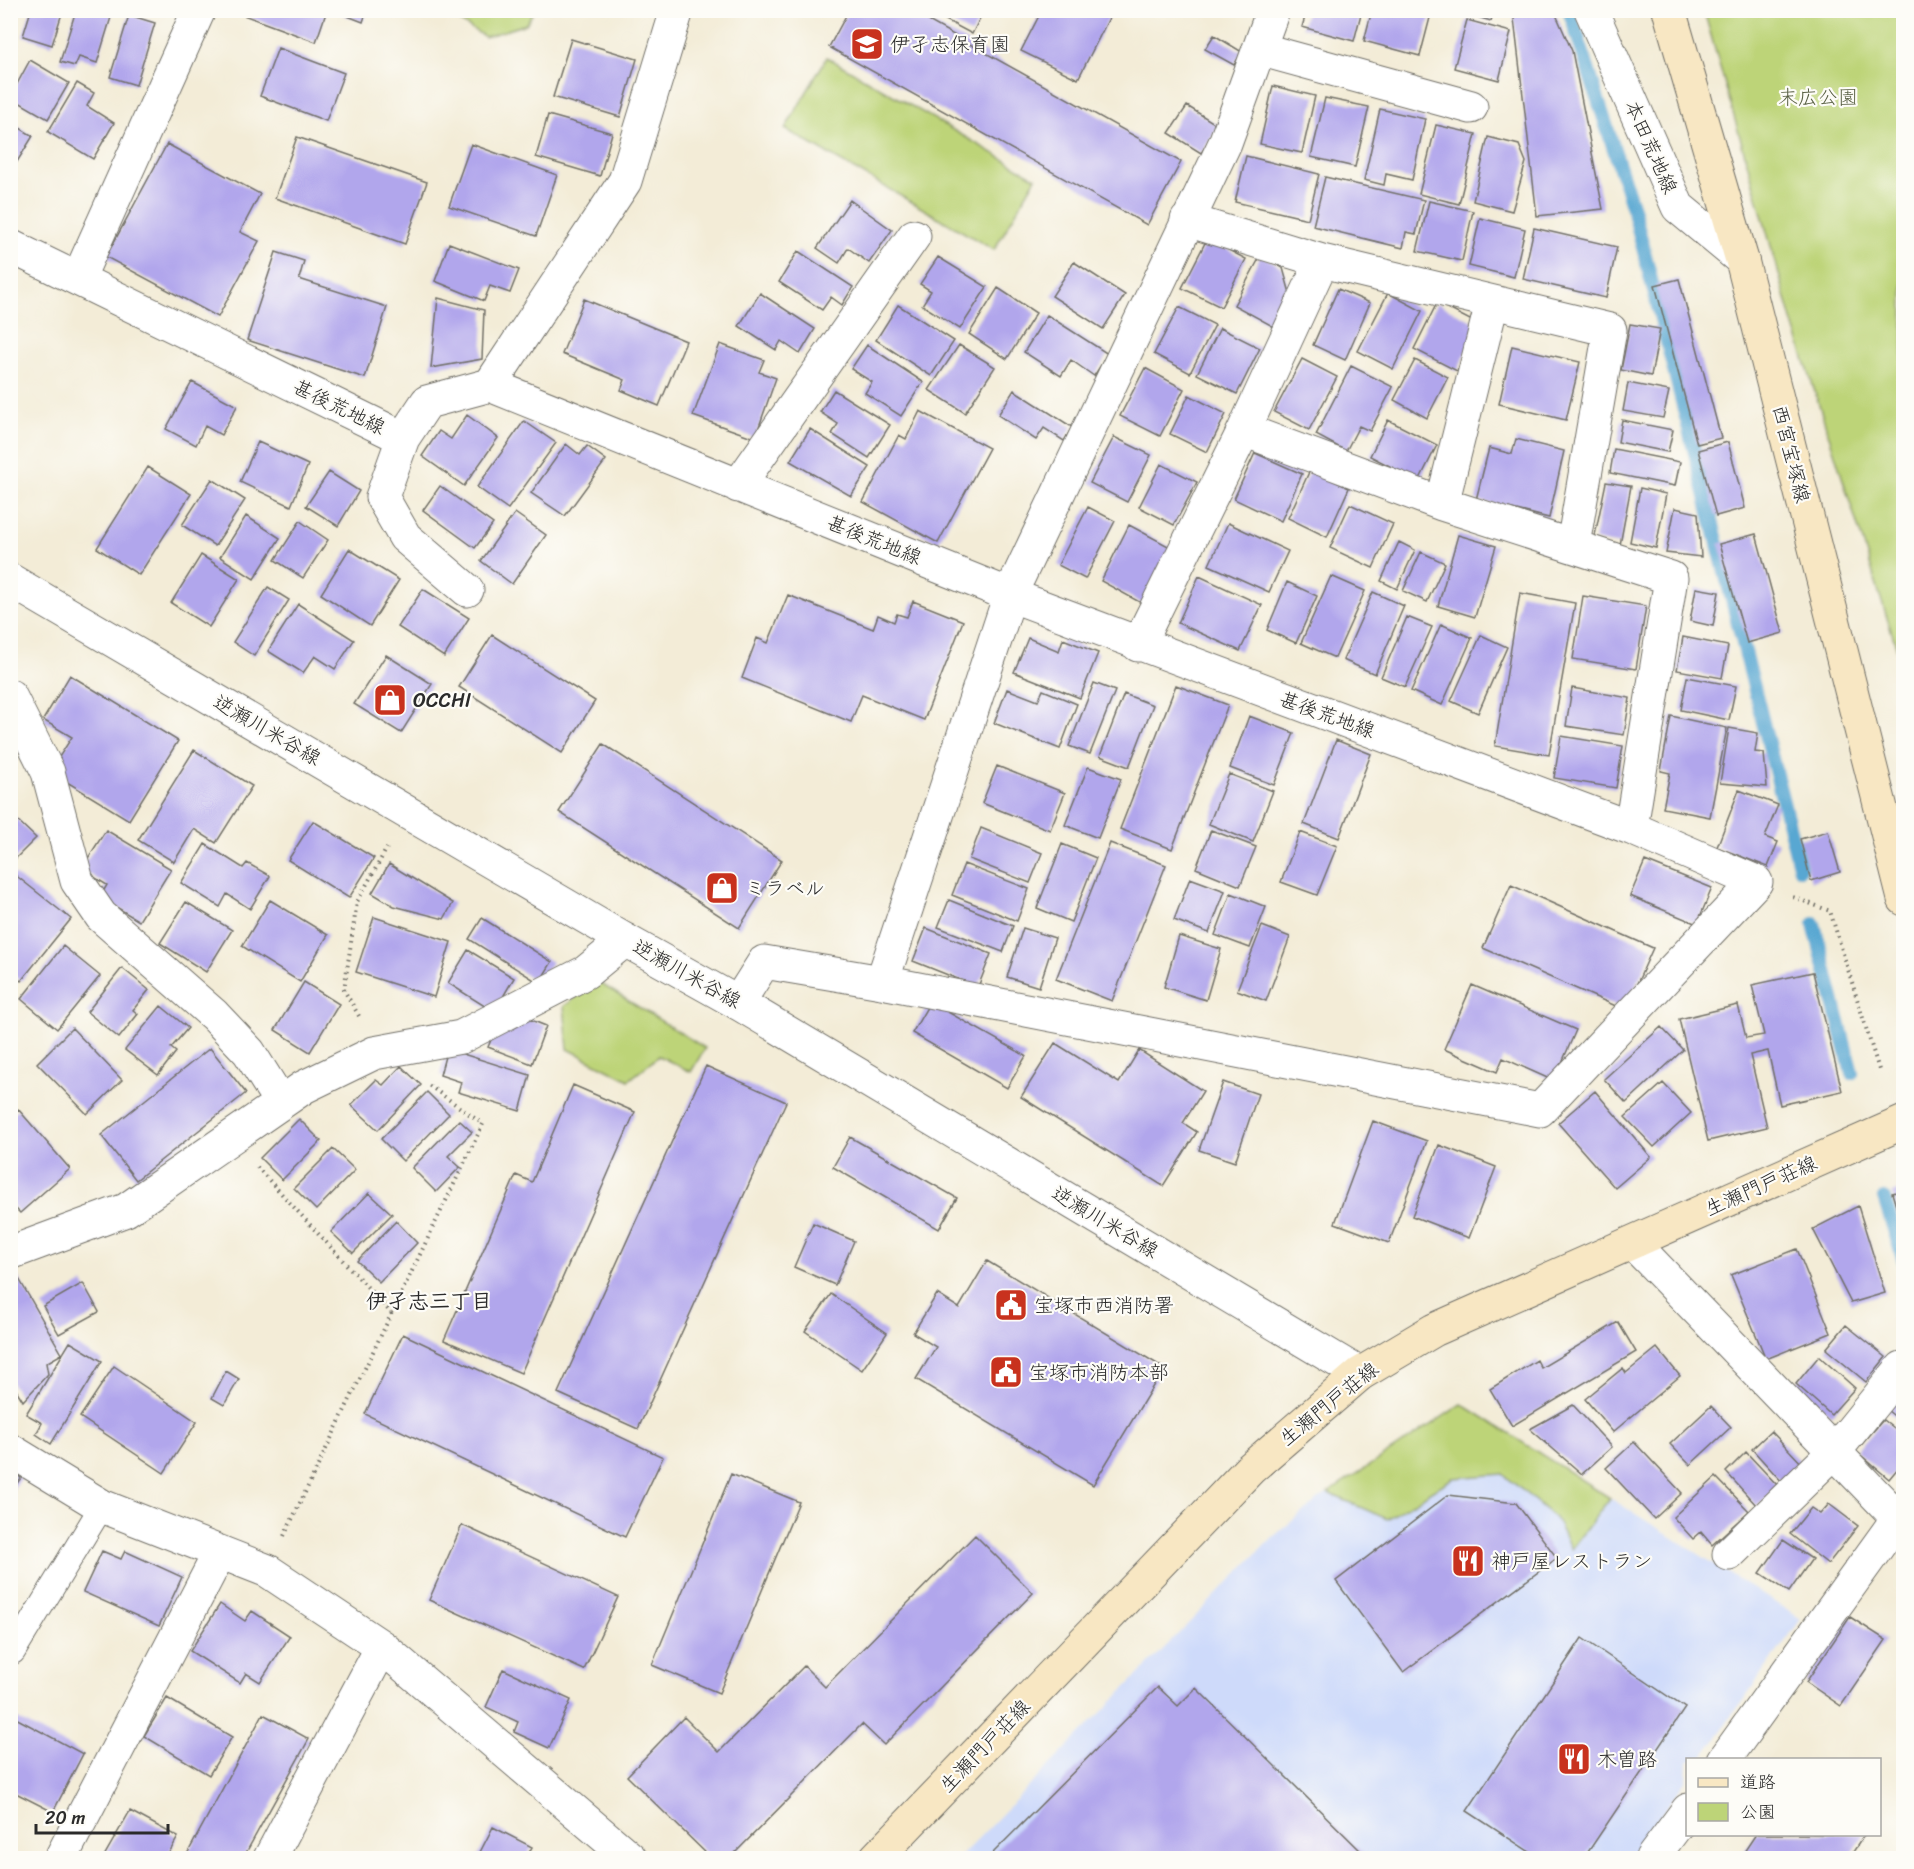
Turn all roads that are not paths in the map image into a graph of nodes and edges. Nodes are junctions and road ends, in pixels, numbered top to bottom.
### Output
1 (199, 10) edge
2 (677, 10) edge
3 (1273, 10) edge
4 (1591, 10) edge
5 (1669, 10) edge
6 (1259, 49) junction
7 (1471, 107) dead end
8 (1187, 220) junction
9 (914, 236) dead end
10 (10, 246) edge
11 (1742, 260) junction
12 (1322, 261) junction
13 (78, 279) junction
14 (1492, 303) junction
15 (490, 385) junction
16 (1244, 430) junction
17 (403, 438) junction
18 (738, 486) junction
19 (1442, 504) junction
20 (1573, 544) junction
21 (10, 580) edge
22 (467, 590) dead end
23 (1010, 595) junction
24 (1138, 645) junction
25 (10, 696) edge
26 (1630, 828) junction
27 (1904, 899) edge
28 (625, 940) junction
29 (882, 982) junction
30 (738, 1003) junction
31 (281, 1103) junction
32 (1904, 1122) edge
33 (1633, 1244) junction
34 (10, 1253) edge
35 (1902, 1368) dead end
36 (1360, 1374) junction
37 (10, 1450) edge
38 (1834, 1452) junction
39 (102, 1506) junction
40 (1901, 1514) edge
41 (220, 1552) junction
42 (1730, 1554) dead end
43 (382, 1647) junction
44 (10, 1651) edge
45 (1725, 1758) edge
46 (1686, 1813) edge
47 (61, 1858) edge
48 (270, 1858) edge
49 (630, 1858) edge
50 (876, 1858) edge
51 (1652, 1858) edge

1 - 13 street
2 - 15 street
3 - 6 street
4 - 11 street, 本田荒地線
5 - 11 main road, 西宮宝塚線
6 - 7 street
6 - 8 street
8 - 12 street
8 - 23 street
9 - 18 street
10 - 13 street, 甚後荒地線
11 - 27 main road, 西宮宝塚線
12 - 14 street
12 - 16 street
13 - 17 street, 甚後荒地線
14 - 19 street
14 - 20 street
15 - 17 street, 甚後荒地線
15 - 18 street, 甚後荒地線
16 - 19 street
16 - 24 street
17 - 22 street
18 - 23 street, 甚後荒地線
19 - 20 street
20 - 26 street
21 - 28 street, 逆瀬川米谷線
23 - 24 street, 甚後荒地線
23 - 29 street
24 - 26 street, 甚後荒地線
25 - 31 street
26 - 29 street, 甚後荒地線
28 - 30 street, 逆瀬川米谷線
28 - 31 street
29 - 30 street
30 - 36 street, 逆瀬川米谷線
31 - 34 street
32 - 33 main road, 生瀬門戸荘線
33 - 36 main road, 生瀬門戸荘線
33 - 38 street
35 - 38 street
36 - 50 main road, 生瀬門戸荘線
37 - 39 street
38 - 40 street
38 - 42 street
39 - 41 street
39 - 44 lane
40 - 45 street
41 - 43 street
41 - 47 street
43 - 48 street
43 - 49 street
46 - 51 street

